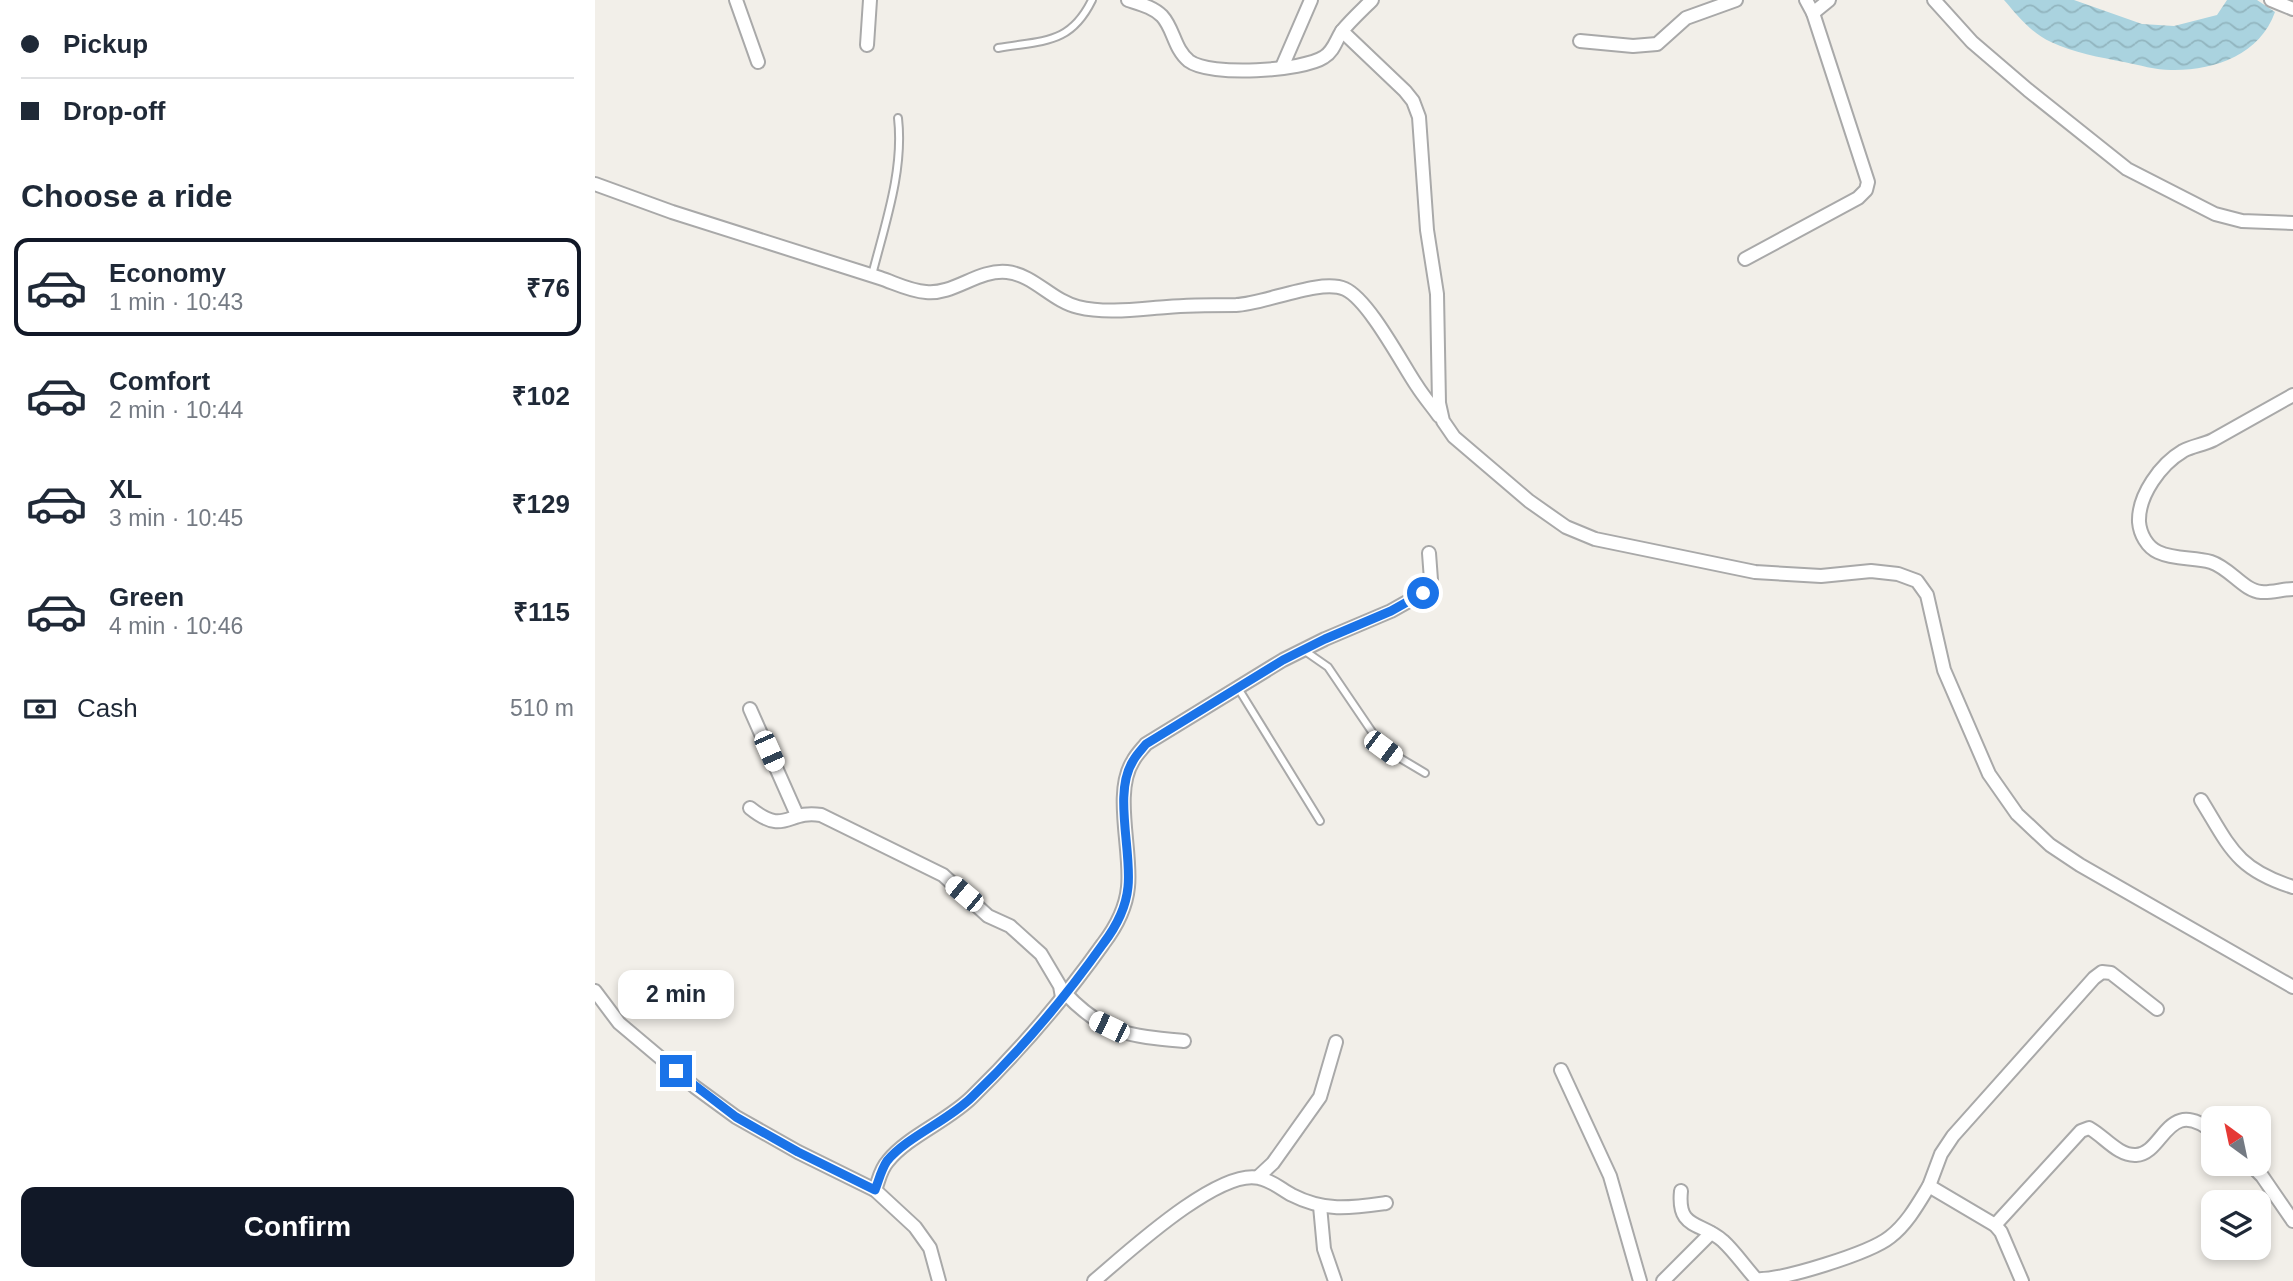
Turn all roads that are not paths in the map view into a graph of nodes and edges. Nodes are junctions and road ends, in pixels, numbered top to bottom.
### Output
1 (736, 0) edge
2 (870, 0) edge
3 (1092, 0) edge
4 (1128, 0) edge
5 (1311, 0) edge
6 (1372, 0) edge
7 (1736, 0) edge
8 (1806, 0) edge
9 (1829, 0) edge
10 (1934, 0) edge
11 (2273, 1) edge
12 (2293, 9) edge
13 (1813, 13) junction
14 (1342, 31) junction
15 (1580, 41) dead end
16 (867, 45) dead end
17 (998, 48) dead end
18 (758, 62) dead end
19 (1282, 67) junction
20 (898, 118) dead end
21 (595, 184) edge
22 (2293, 223) edge
23 (1745, 259) dead end
24 (872, 275) junction
25 (2293, 395) edge
26 (1443, 421) junction
27 (1429, 553) dead end
28 (2293, 589) edge
29 (1303, 650) junction
30 (1238, 688) junction
31 (750, 709) dead end
32 (1425, 773) dead end
33 (2201, 800) dead end
34 (750, 808) dead end
35 (797, 815) junction
36 (1320, 821) dead end
37 (2293, 887) edge
38 (2293, 987) edge
39 (595, 991) edge
40 (1063, 995) junction
41 (2157, 1009) dead end
42 (1184, 1041) dead end
43 (1336, 1042) dead end
44 (1561, 1070) dead end
45 (2201, 1125) edge
46 (2262, 1176) edge
47 (1258, 1177) junction
48 (1929, 1186) junction
49 (875, 1190) junction
50 (1681, 1191) dead end
51 (1386, 1203) dead end
52 (1320, 1206) junction
53 (2293, 1220) edge
54 (1995, 1225) junction
55 (1711, 1233) junction
56 (1801, 1276) edge
57 (939, 1281) edge
58 (1094, 1281) edge
59 (1335, 1281) edge
60 (1640, 1281) edge
61 (1663, 1281) edge
62 (2022, 1281) edge

1 - 18 street
2 - 16 street
3 - 17 lane
4 - 19 street
5 - 19 street
6 - 14 street
7 - 15 street
8 - 13 street
9 - 13 street
10 - 22 street
11 - 12 street
13 - 23 street
14 - 19 street
14 - 26 street
20 - 24 lane
21 - 24 street
24 - 26 street
25 - 28 street
26 - 38 street
27 - 29 street
29 - 30 street
29 - 32 lane
30 - 36 lane
30 - 40 street
31 - 35 street
33 - 37 street
34 - 35 street
35 - 40 street
39 - 49 street
40 - 42 street
40 - 49 street
41 - 48 street
43 - 47 street
44 - 60 street
45 - 54 street
46 - 53 street
47 - 52 street
47 - 58 street
48 - 54 street
48 - 56 street
49 - 57 street
50 - 55 street
51 - 52 street
52 - 59 street
54 - 62 street
55 - 56 street
55 - 61 street

